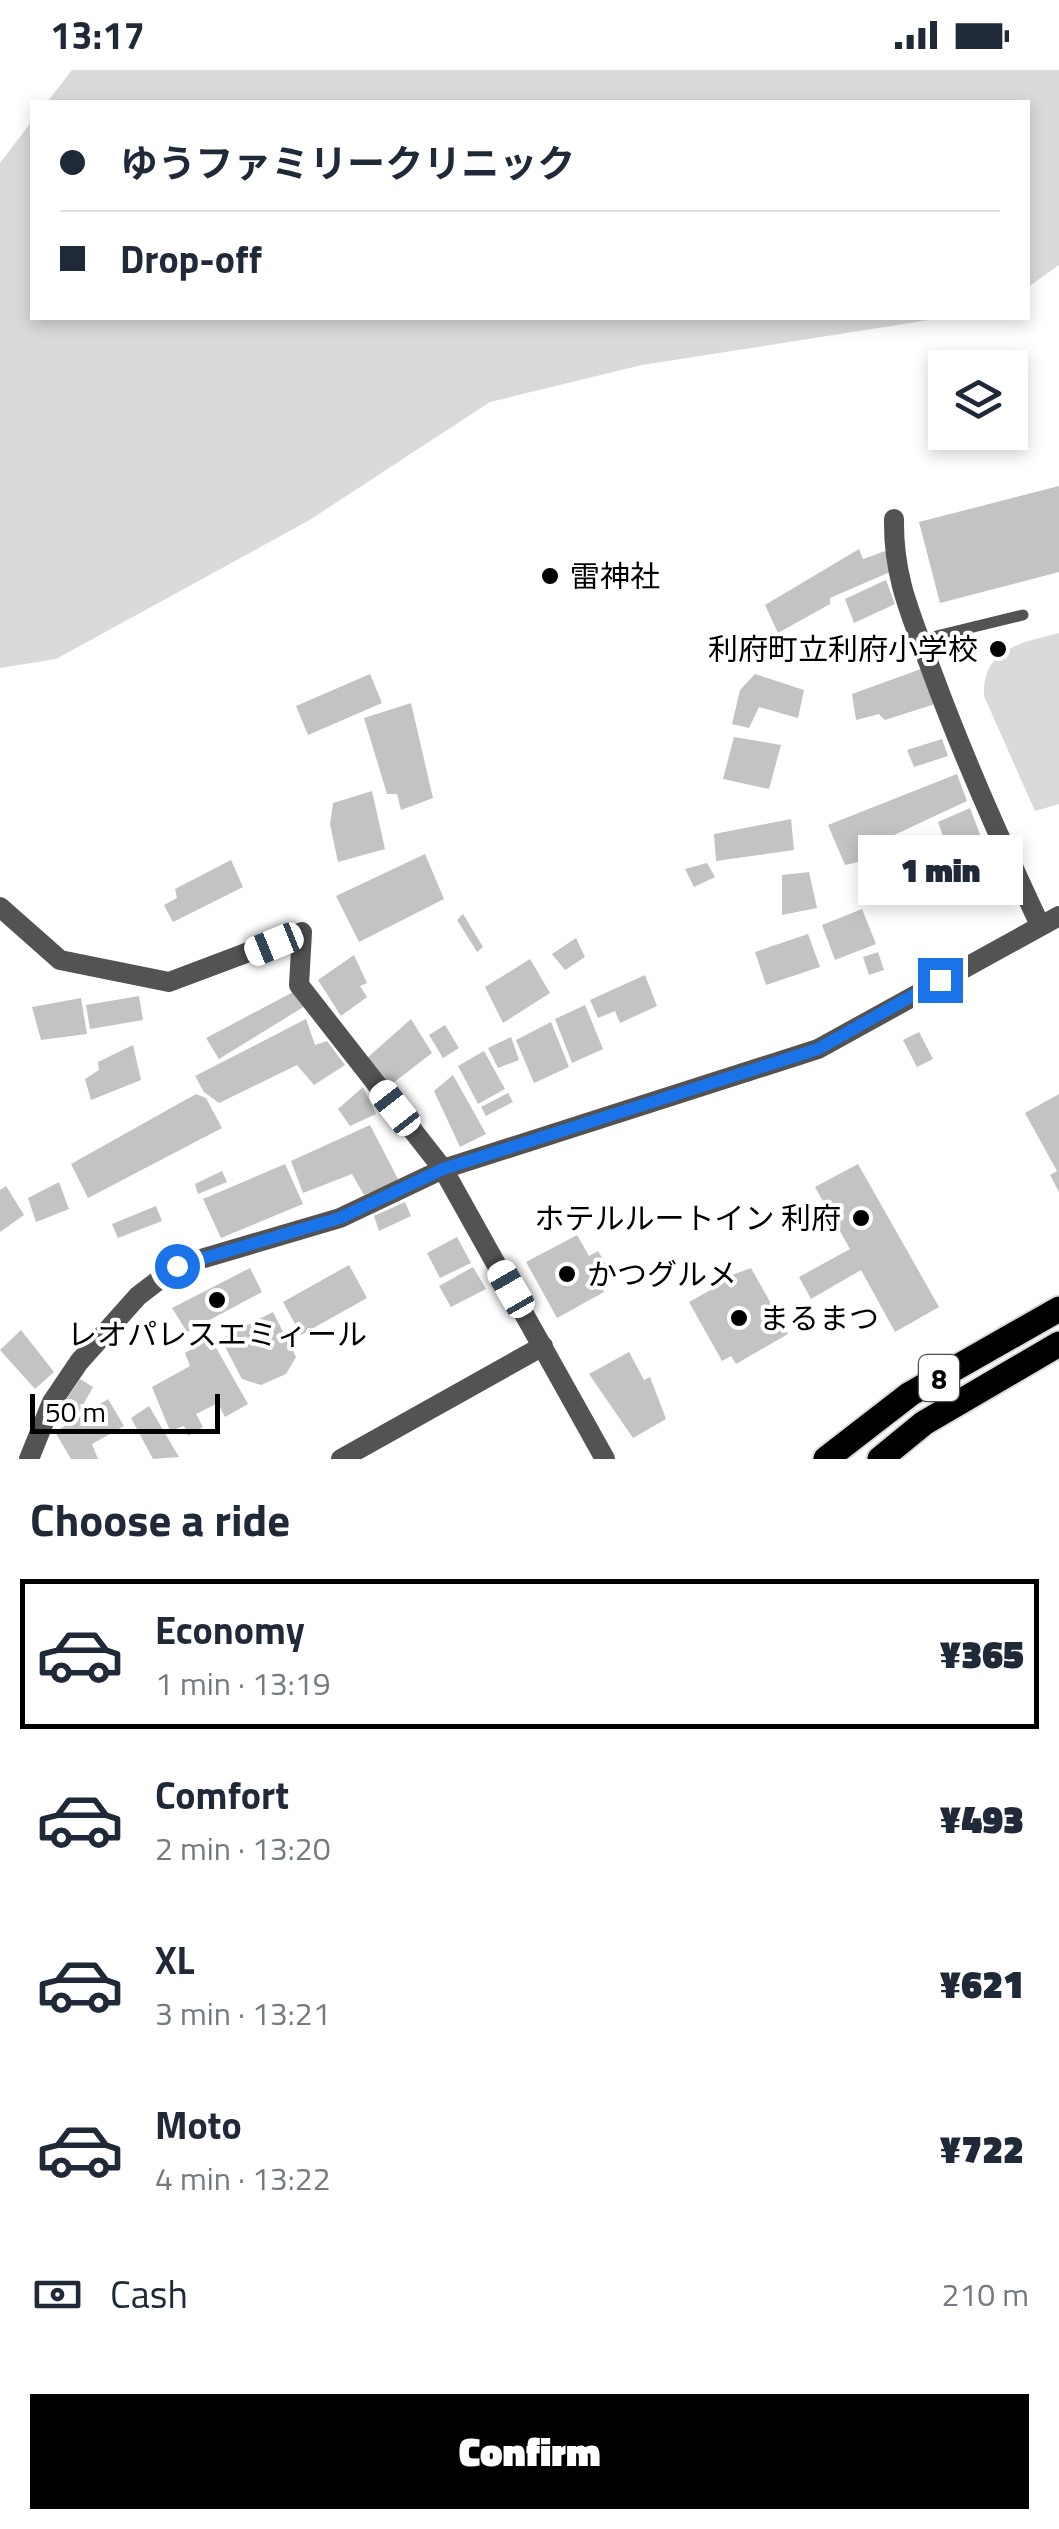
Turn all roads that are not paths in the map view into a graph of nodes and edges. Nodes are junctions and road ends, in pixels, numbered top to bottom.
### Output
1 (894, 519) dead end
2 (1023, 614) dead end
3 (920, 640) junction
4 (0, 907) edge
5 (1049, 921) edge
6 (443, 1169) junction
7 (1059, 1309) edge
8 (1059, 1344) edge
9 (543, 1346) junction
10 (30, 1459) edge
11 (341, 1459) edge
12 (605, 1459) edge
13 (826, 1459) edge
14 (880, 1459) edge

1 - 3 street
2 - 3 lane
3 - 5 street
4 - 6 street
5 - 6 street
6 - 9 street
6 - 10 street
7 - 13 main road, 8
8 - 14 main road, 8
9 - 11 street
9 - 12 street

